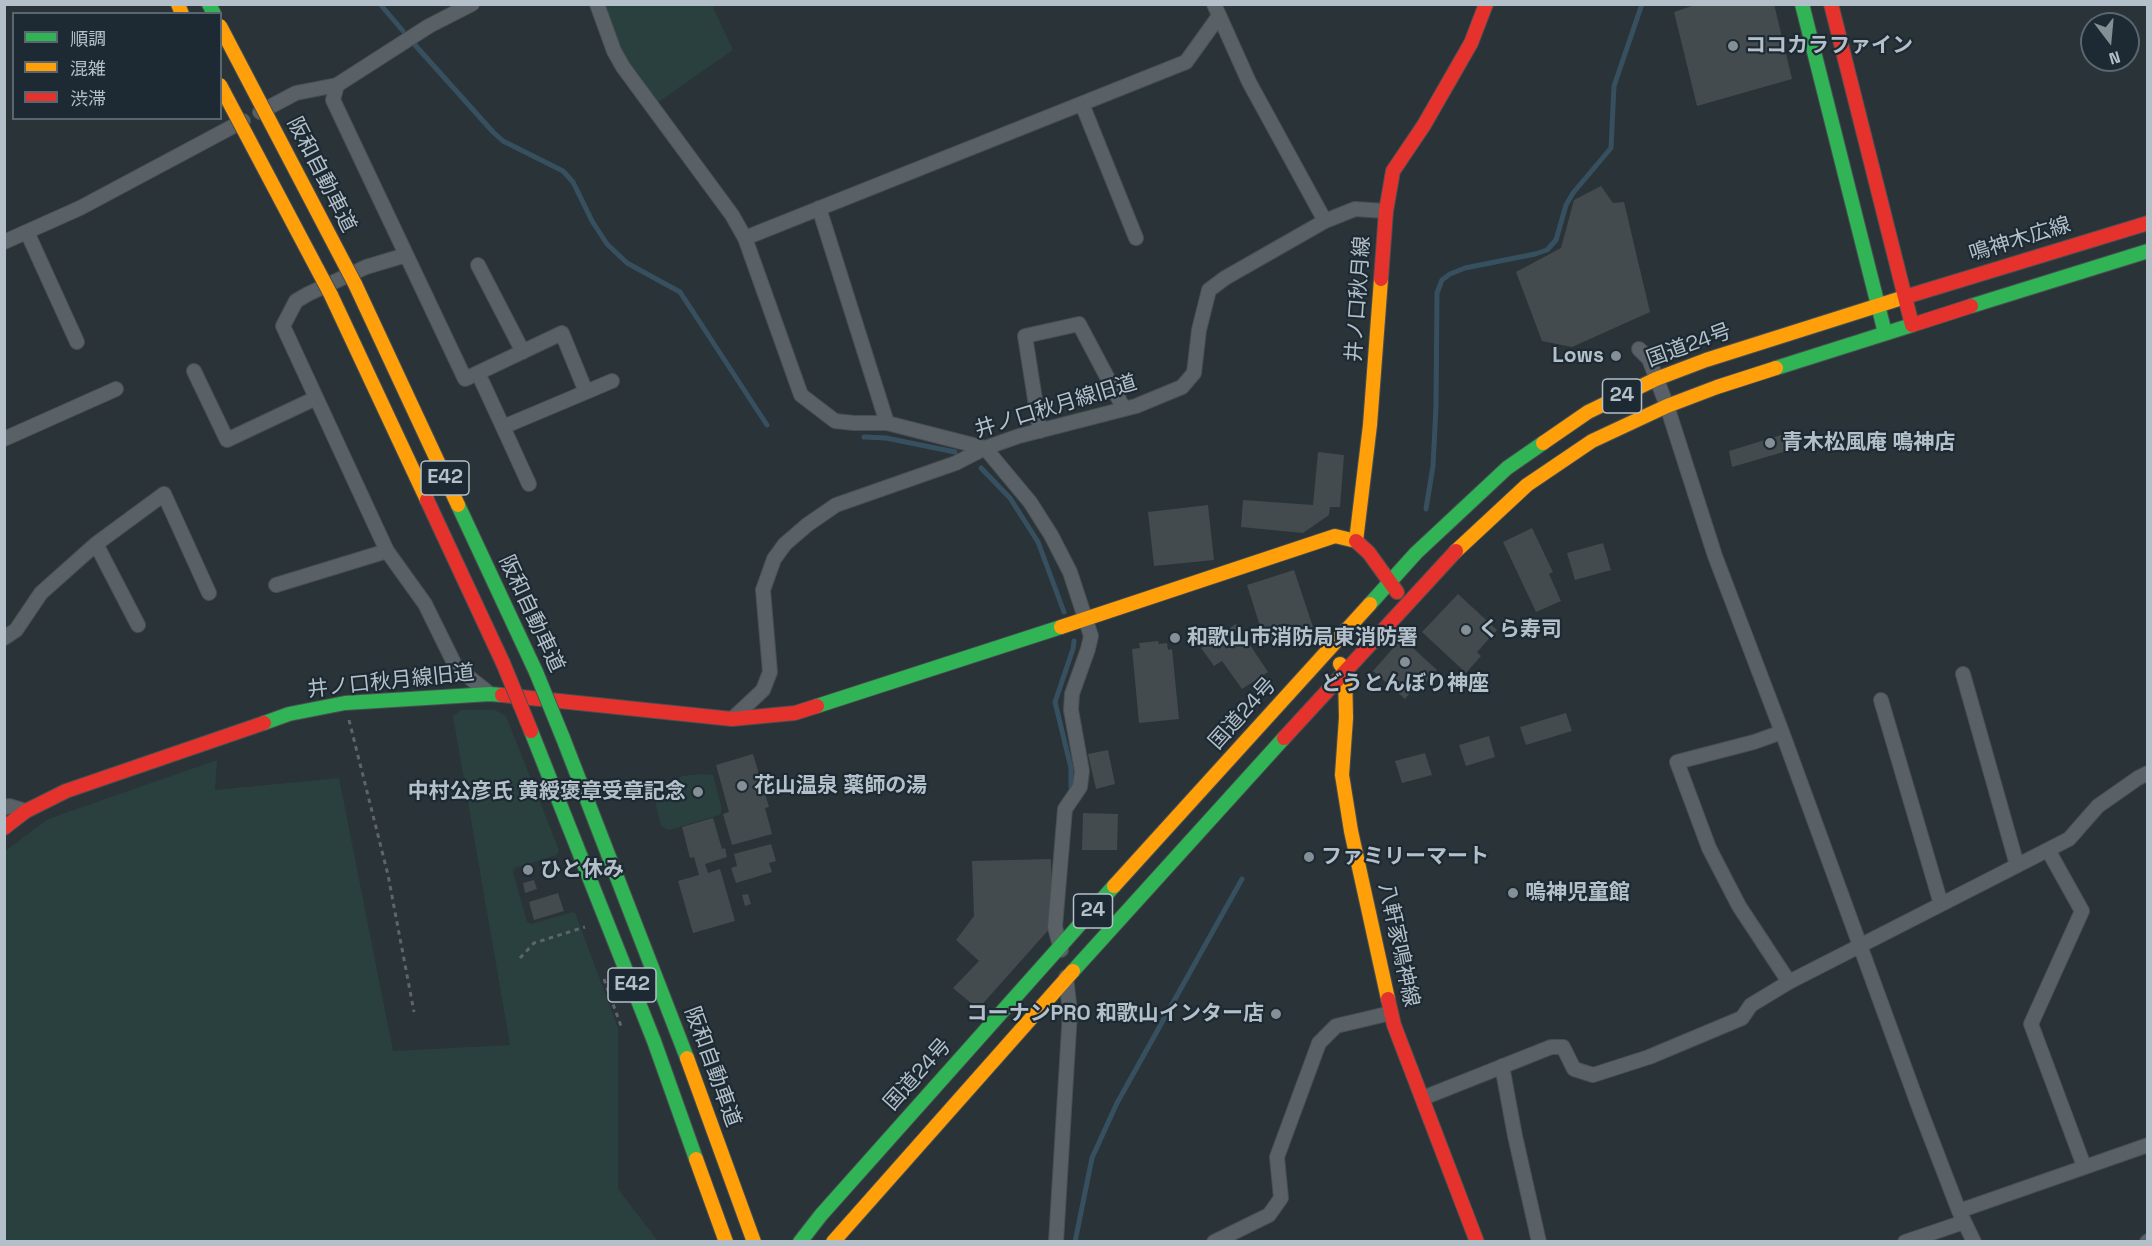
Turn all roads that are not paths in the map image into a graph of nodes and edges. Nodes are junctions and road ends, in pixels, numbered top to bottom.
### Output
1 (472, 4) edge
2 (597, 4) edge
3 (1486, 4) edge
4 (1802, 4) edge
5 (1831, 4) edge
6 (1216, 10) edge
7 (222, 30) edge
8 (337, 85) junction
9 (222, 89) edge
10 (1082, 104) junction
11 (819, 208) junction
12 (1386, 211) junction
13 (1325, 221) junction
14 (2148, 223) edge
15 (27, 232) junction
16 (745, 237) junction
17 (1136, 238) dead end
18 (5, 240) edge
19 (2148, 251) edge
20 (406, 255) junction
21 (478, 265) dead end
22 (1905, 297) junction
23 (1878, 305) junction
24 (1912, 325) junction
25 (1885, 333) junction
26 (77, 342) dead end
27 (1639, 349) dead end
28 (523, 352) junction
29 (194, 371) dead end
30 (478, 373) junction
31 (1656, 379) junction
32 (612, 381) dead end
33 (116, 389) dead end
34 (586, 392) junction
35 (316, 398) junction
36 (1667, 406) junction
37 (1124, 409) junction
38 (887, 423) junction
39 (503, 427) junction
40 (1040, 431) junction
41 (4, 439) edge
42 (985, 448) junction
43 (529, 484) dead end
44 (1356, 541) junction
45 (96, 544) junction
46 (387, 551) junction
47 (1389, 583) junction
48 (276, 585) dead end
49 (209, 593) dead end
50 (1407, 603) junction
51 (1086, 620) junction
52 (138, 625) dead end
53 (4, 638) edge
54 (1328, 651) junction
55 (1345, 670) junction
56 (1963, 675) dead end
57 (490, 693) junction
58 (1881, 700) dead end
59 (732, 719) junction
60 (1782, 732) junction
61 (2148, 773) edge
62 (4, 808) edge
63 (26, 812) junction
64 (4, 828) edge
65 (2048, 850) junction
66 (2018, 866) junction
67 (1941, 904) junction
68 (1861, 945) junction
69 (1060, 946) junction
70 (1066, 979) junction
71 (1789, 982) junction
72 (1391, 1012) junction
73 (1502, 1066) junction
74 (1423, 1098) junction
75 (2148, 1144) edge
76 (2084, 1166) junction
77 (820, 1215) junction
78 (1962, 1216) junction
79 (726, 1242) edge
80 (754, 1242) edge
81 (800, 1242) edge
82 (831, 1242) edge
83 (1056, 1242) edge
84 (1214, 1242) edge
85 (1477, 1242) edge
86 (1539, 1242) edge
87 (1905, 1242) edge
88 (1974, 1242) edge

1 - 8 street
2 - 16 street
3 - 12 main road, 井ノ口秋月線
4 - 23 main road
5 - 22 main road
6 - 10 street
6 - 13 street
7 - 80 main road, 阪和自動車道 / E42, bridge
8 - 15 street
8 - 20 street
9 - 79 main road, E42, bridge
10 - 11 street
10 - 17 street
11 - 16 street
11 - 38 street
12 - 13 street, 井ノ口秋月線旧道
12 - 44 main road, 井ノ口秋月線
13 - 37 street, 井ノ口秋月線旧道
14 - 22 main road, 鳴神木広線
15 - 18 street
15 - 26 street
16 - 38 street
19 - 24 main road
20 - 30 street
20 - 35 street
21 - 28 street
22 - 23 main road, 国道24号 / 24
22 - 24 main road
23 - 25 main road
23 - 31 main road, 国道24号 / 24
24 - 25 main road, 24
25 - 36 main road, 24
27 - 31 street
28 - 30 street
28 - 34 street
29 - 35 street
30 - 39 street
31 - 36 street
31 - 47 main road, 国道24号 / 24
32 - 34 street
33 - 41 street
34 - 39 street
35 - 46 street
36 - 50 main road, 24
36 - 60 street
37 - 40 street, 井ノ口秋月線旧道
37 - 40 street
38 - 42 street
39 - 43 street
40 - 42 street, 井ノ口秋月線旧道
42 - 51 street
42 - 59 street, 井ノ口秋月線旧道
44 - 47 main road
44 - 51 main road, 井ノ口秋月線旧道
45 - 49 street
45 - 52 street
45 - 53 street
46 - 48 street
46 - 57 street
47 - 50 main road
47 - 54 main road, 国道24号 / 24
50 - 55 main road, 24
51 - 59 main road, 井ノ口秋月線旧道
51 - 69 street
54 - 55 main road
54 - 69 main road, 国道24号 / 24
55 - 70 main road, 24
55 - 72 main road, 八軒家鳴神線
56 - 66 street
57 - 59 main road, 井ノ口秋月線旧道
57 - 63 main road, 井ノ口秋月線旧道
58 - 67 street
60 - 68 street
60 - 71 street
61 - 65 street
62 - 63 street
63 - 64 main road, 井ノ口秋月線旧道
65 - 66 street
65 - 76 street
66 - 67 street
67 - 68 street
68 - 71 street
68 - 78 street
69 - 70 street
69 - 77 main road, 国道24号 / 24
70 - 82 main road, 24
70 - 83 street
71 - 73 street
72 - 74 main road, 八軒家鳴神線
72 - 84 street
73 - 74 street
73 - 86 street
74 - 85 main road, 八軒家鳴神線
75 - 76 street
76 - 78 street
77 - 81 main road, 国道24号 / 24
77 - 82 street
78 - 87 street
78 - 88 street

